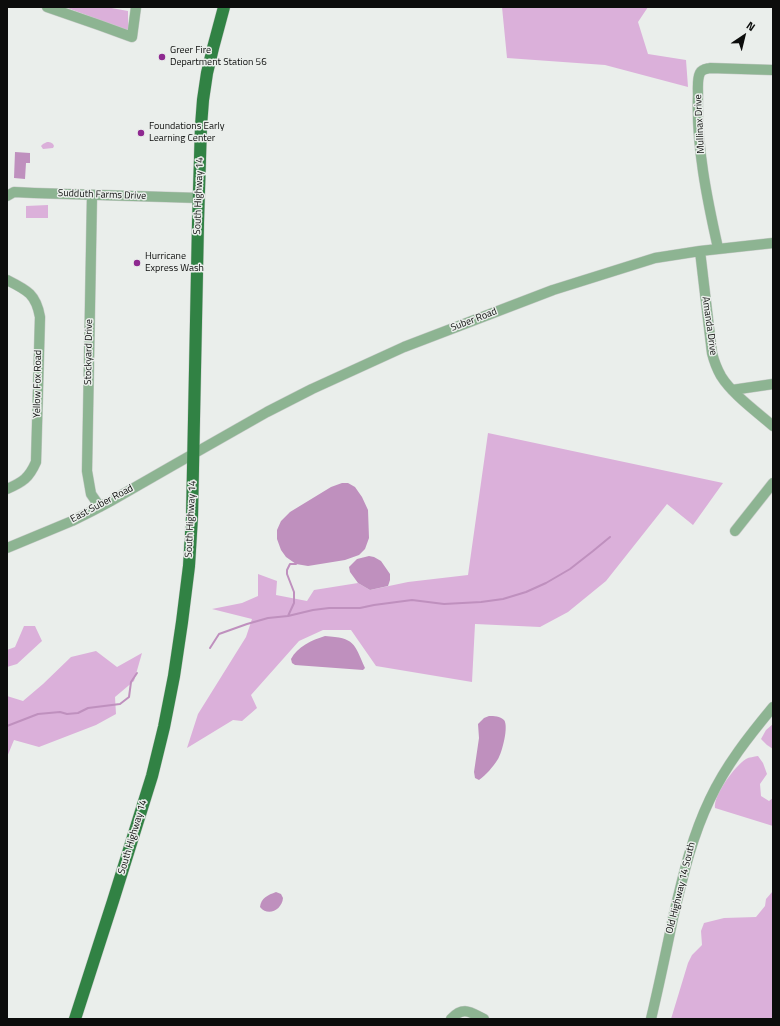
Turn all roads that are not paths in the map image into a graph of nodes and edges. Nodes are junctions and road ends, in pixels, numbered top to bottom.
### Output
1 (47, 7) edge
2 (136, 7) edge
3 (224, 7) edge
4 (773, 70) edge
5 (92, 195) junction
6 (7, 196) edge
7 (199, 198) junction
8 (773, 243) edge
9 (718, 248) junction
10 (700, 251) junction
11 (7, 280) edge
12 (773, 384) edge
13 (732, 390) junction
14 (773, 426) edge
15 (194, 454) junction
16 (773, 483) edge
17 (7, 489) edge
18 (100, 507) junction
19 (735, 531) dead end
20 (7, 548) edge
21 (773, 706) edge
22 (75, 1019) edge
23 (451, 1019) edge
24 (484, 1019) edge
25 (651, 1019) edge

1 - 2 street
3 - 7 main road, South Highway 14
4 - 9 street, Mullinax Drive
5 - 6 street, Sudduth Farms Drive
5 - 7 street, Sudduth Farms Drive
5 - 18 street, Stockyard Drive
7 - 15 main road, South Highway 14
8 - 9 street, Suber Road
9 - 10 street, Suber Road
10 - 13 street, Amanda Drive
10 - 15 street, Suber Road
11 - 17 street, Yellow Fox Road
12 - 13 street
13 - 14 street, Amanda Drive
15 - 18 street, East Suber Road
15 - 22 main road, South Highway 14
16 - 19 street
18 - 20 street, East Suber Road
21 - 25 street, Old Highway 14 South
23 - 24 street

